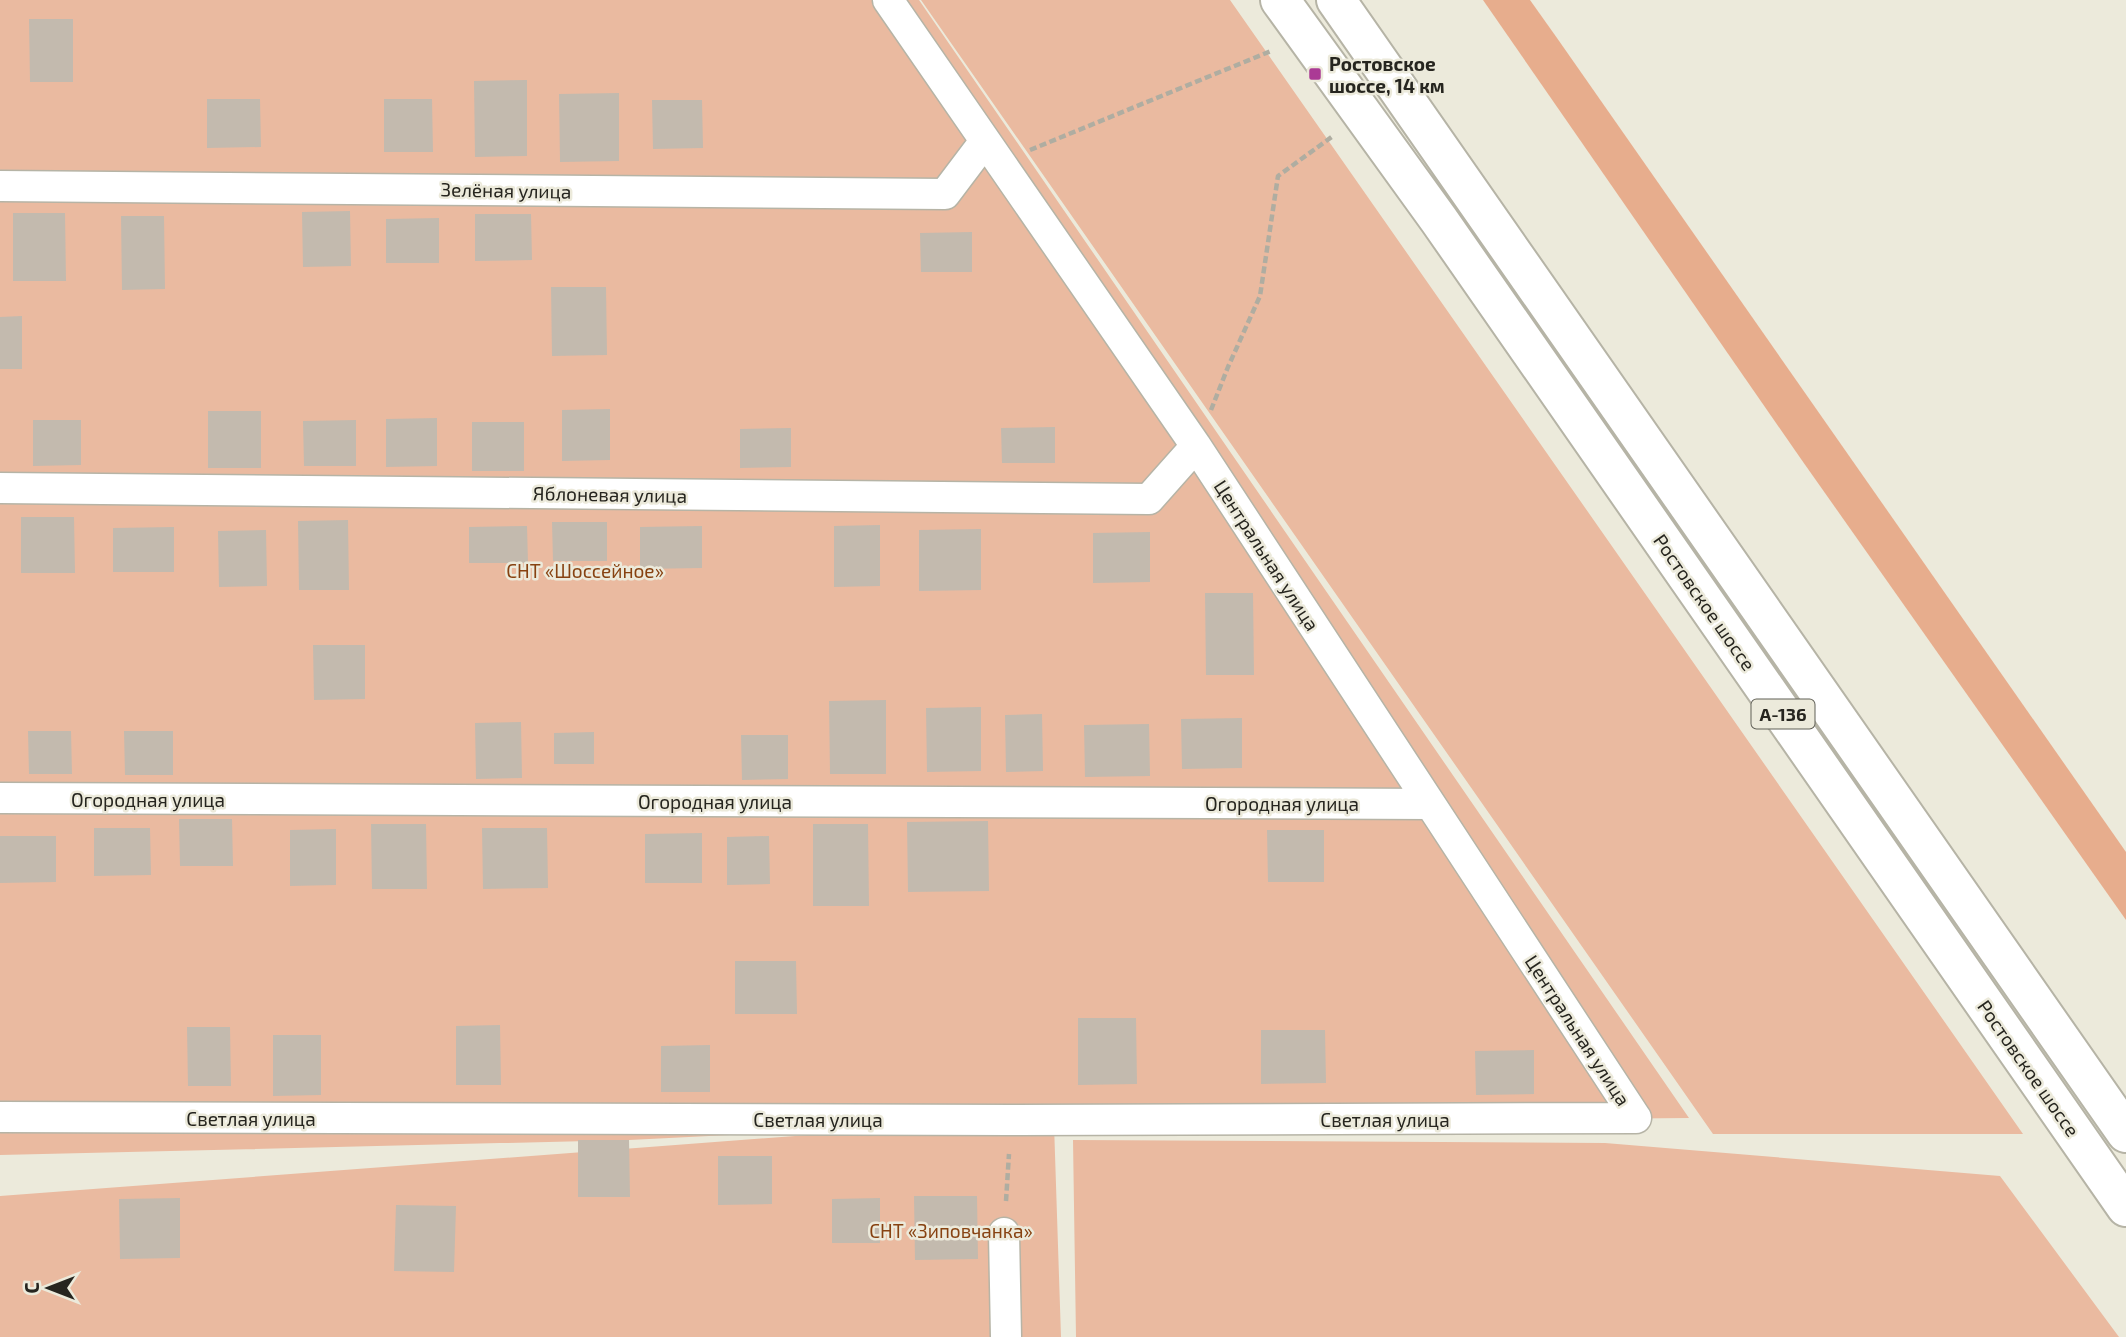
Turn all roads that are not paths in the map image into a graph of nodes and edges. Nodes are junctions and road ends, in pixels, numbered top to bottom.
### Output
1 (888, 0) edge
2 (1280, 0) edge
3 (1336, 0) edge
4 (992, 151) junction
5 (0, 186) edge
6 (1196, 446) junction
7 (0, 488) edge
8 (0, 798) edge
9 (1430, 804) junction
10 (0, 1117) edge
11 (1636, 1118) joint
12 (2126, 1133) edge
13 (2126, 1207) edge
14 (1004, 1233) road end
15 (1006, 1337) edge

1 - 4 street, Центральная улица
2 - 13 highway, Ростовское шоссе / А-136
3 - 12 highway, А-136
4 - 5 street, Зелёная улица
4 - 6 street, Центральная улица
6 - 7 street, Яблоневая улица
6 - 9 street, Центральная улица
8 - 9 street, Огородная улица
9 - 11 street, Центральная улица
10 - 11 street, Светлая улица
14 - 15 street

